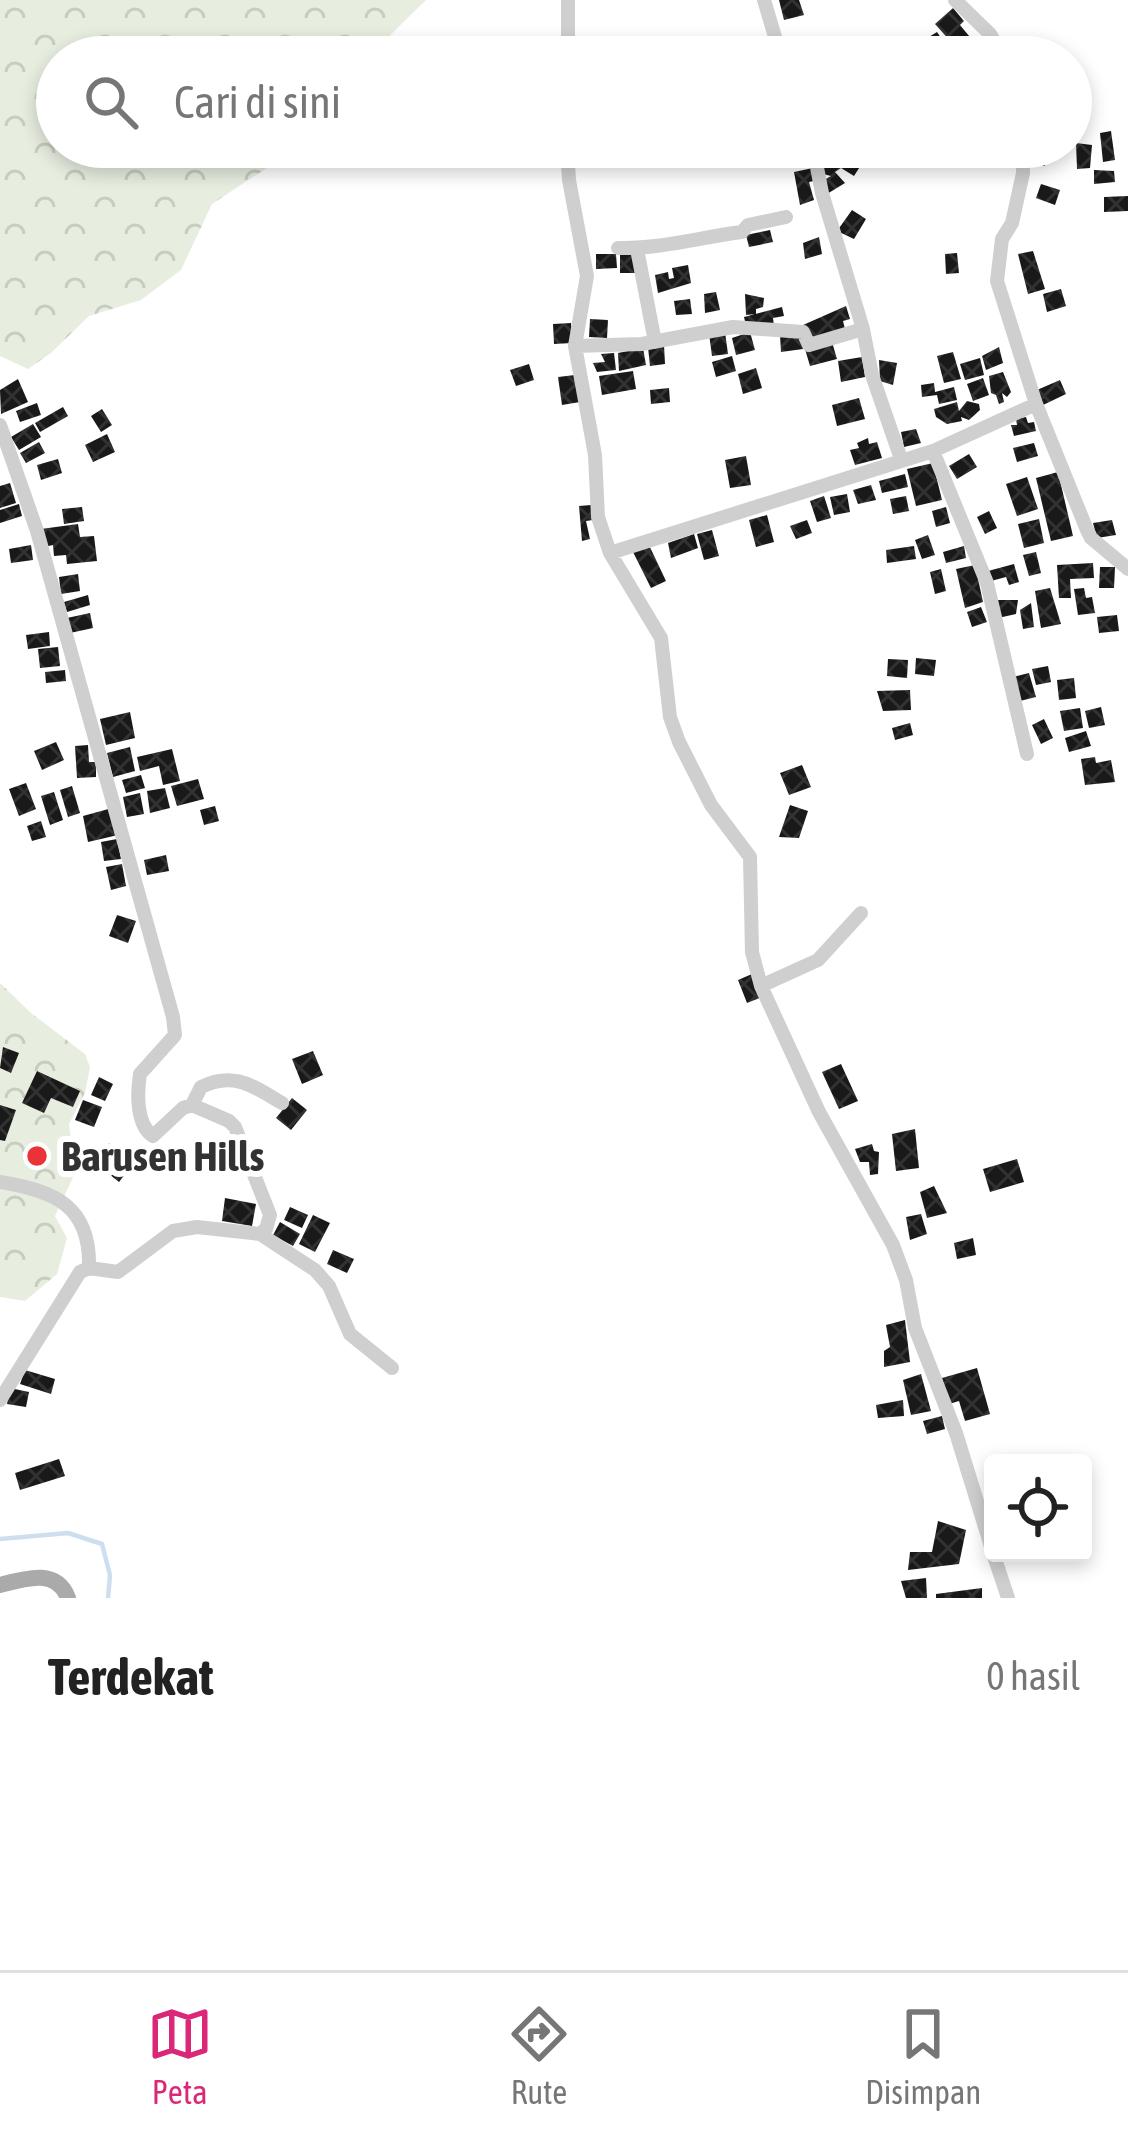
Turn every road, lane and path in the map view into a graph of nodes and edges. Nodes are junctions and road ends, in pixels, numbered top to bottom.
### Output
1 (568, 0) edge
2 (764, 0) edge
3 (955, 0) edge
4 (568, 36) edge
5 (775, 36) edge
6 (991, 36) edge
7 (568, 168) edge
8 (817, 168) edge
9 (1022, 168) edge
10 (785, 217) dead end
11 (618, 248) dead end
12 (637, 249) junction
13 (863, 329) junction
14 (656, 342) junction
15 (575, 346) junction
16 (1036, 404) junction
17 (0, 424) edge
18 (933, 451) junction
19 (901, 459) junction
20 (610, 553) junction
21 (1128, 569) edge
22 (1027, 754) dead end
23 (861, 913) dead end
24 (761, 986) junction
25 (282, 1103) dead end
26 (192, 1106) junction
27 (0, 1182) edge
28 (260, 1234) junction
29 (89, 1268) junction
30 (392, 1369) dead end
31 (0, 1400) edge
32 (984, 1524) edge
33 (996, 1562) edge
34 (0, 1585) edge
35 (68, 1598) edge
36 (1008, 1598) edge

1 - 4 street
2 - 5 street
3 - 6 street
7 - 15 street
8 - 13 street
9 - 16 street
10 - 12 street
11 - 12 street
12 - 14 street
13 - 14 street
13 - 19 street
14 - 15 street
15 - 20 street
16 - 18 street
16 - 21 street
17 - 26 street
18 - 19 street
18 - 22 street
19 - 20 street
20 - 24 street
23 - 24 street
24 - 32 street
25 - 26 street
26 - 28 street
27 - 29 street
28 - 29 street
28 - 30 street
29 - 31 street
33 - 36 street
34 - 35 main road

